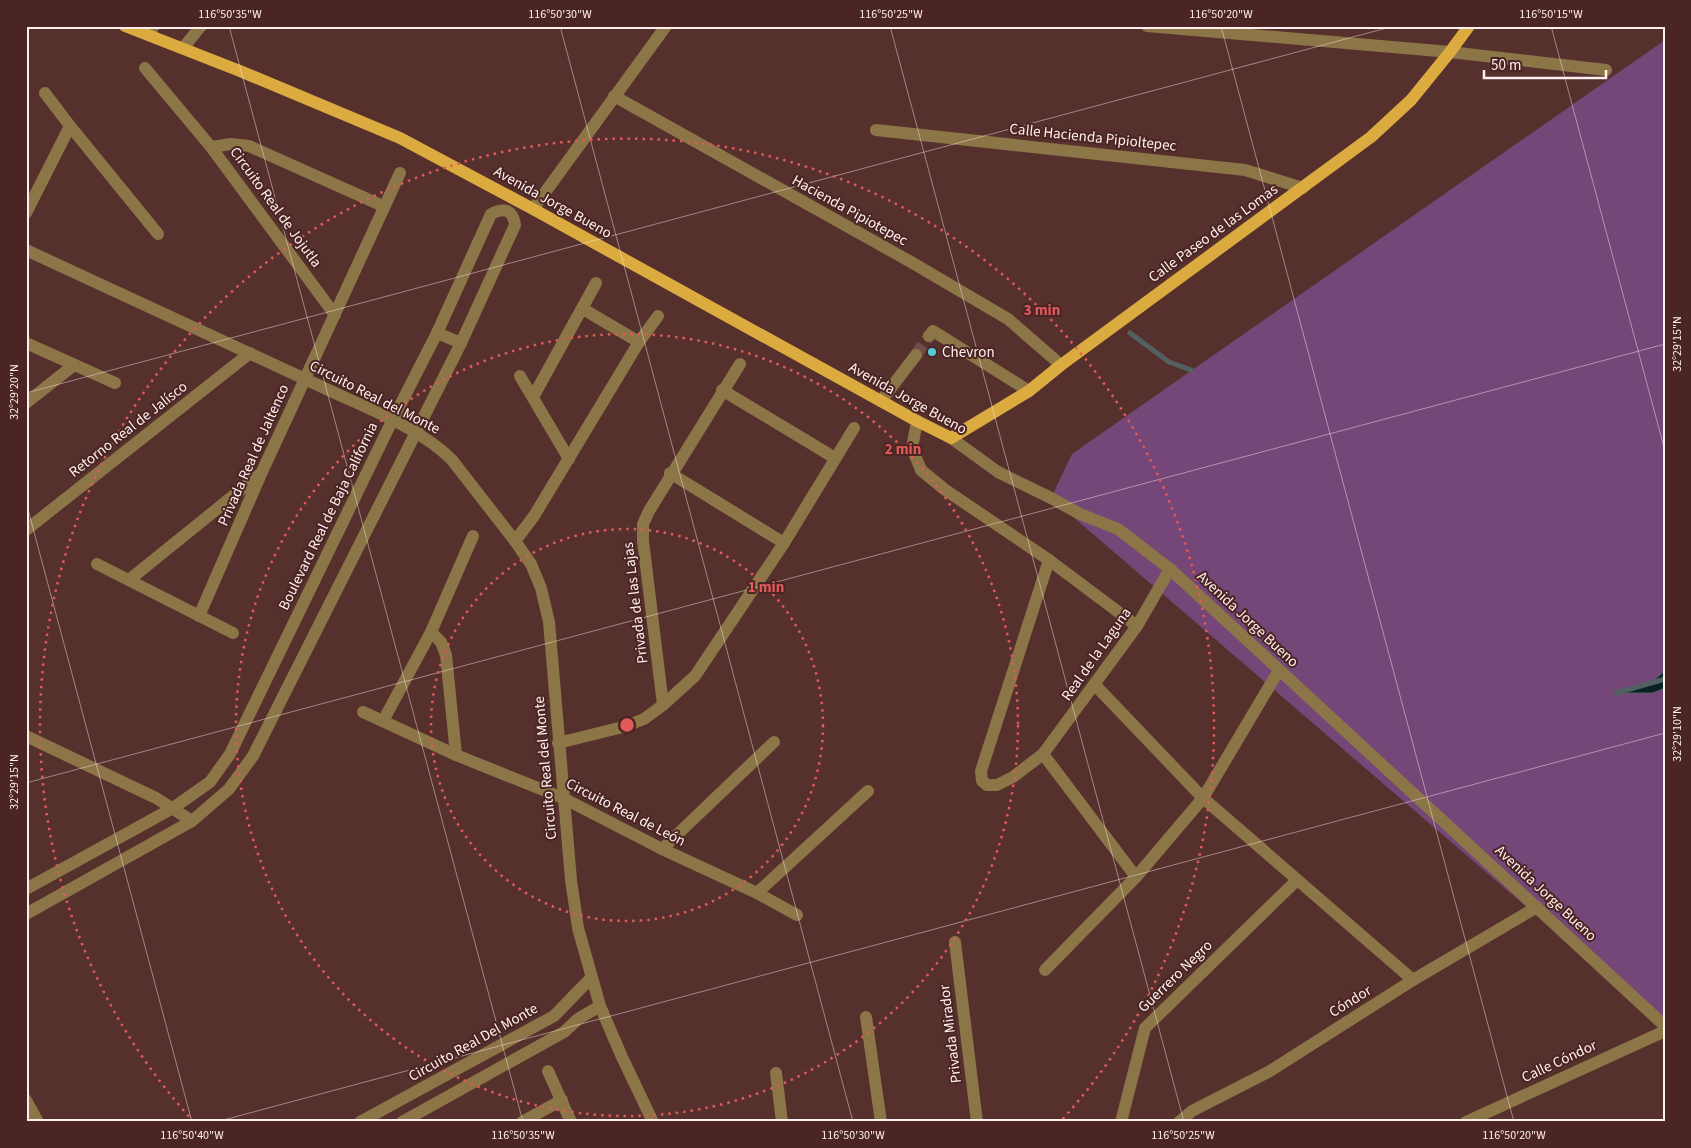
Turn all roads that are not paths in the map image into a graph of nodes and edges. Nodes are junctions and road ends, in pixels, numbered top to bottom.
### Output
1 (125, 26) edge
2 (201, 26) edge
3 (666, 26) edge
4 (1147, 26) edge
5 (1469, 26) edge
6 (150, 30) edge
7 (183, 48) junction
8 (1450, 52) junction
9 (145, 68) dead end
10 (1606, 70) dead end
11 (46, 92) dead end
12 (614, 96) junction
13 (70, 126) junction
14 (876, 130) dead end
15 (211, 147) junction
16 (400, 173) dead end
17 (1303, 188) junction
18 (383, 206) junction
19 (533, 209) junction
20 (26, 212) edge
21 (158, 234) dead end
22 (26, 250) edge
23 (596, 284) dead end
24 (583, 310) junction
25 (335, 315) junction
26 (658, 316) dead end
27 (437, 333) junction
28 (929, 336) dead end
29 (638, 342) junction
30 (26, 343) edge
31 (461, 343) junction
32 (250, 354) junction
33 (916, 355) tunnel mouth
34 (740, 364) dead end
35 (74, 365) junction
36 (1061, 365) junction
37 (520, 376) dead end
38 (305, 380) junction
39 (115, 383) dead end
40 (722, 390) junction
41 (1030, 391) junction
42 (533, 397) junction
43 (881, 401) junction
44 (26, 403) edge
45 (392, 421) junction
46 (917, 421) junction
47 (854, 428) dead end
48 (415, 433) junction
49 (951, 438) junction
50 (835, 458) junction
51 (569, 459) junction
52 (670, 473) junction
53 (261, 474) junction
54 (26, 530) edge
55 (473, 536) dead end
56 (515, 540) junction
57 (784, 543) junction
58 (1049, 560) junction
59 (97, 564) dead end
60 (1170, 569) junction
61 (129, 580) junction
62 (199, 616) junction
63 (1137, 626) junction
64 (431, 632) junction
65 (233, 633) dead end
66 (1279, 670) junction
67 (1095, 685) junction
68 (663, 705) junction
69 (363, 712) dead end
70 (250, 716) junction
71 (383, 722) junction
72 (271, 724) junction
73 (26, 736) edge
74 (558, 742) junction
75 (774, 742) dead end
76 (1043, 754) junction
77 (456, 756) junction
78 (868, 791) dead end
79 (563, 798) junction
80 (1203, 798) junction
81 (173, 808) junction
82 (192, 821) junction
83 (662, 849) junction
84 (1136, 877) junction
85 (1296, 880) junction
86 (26, 889) edge
87 (757, 894) junction
88 (1537, 907) junction
89 (26, 914) edge
90 (796, 915) dead end
91 (955, 942) dead end
92 (1045, 970) dead end
93 (591, 978) junction
94 (1413, 980) junction
95 (600, 1006) junction
96 (866, 1017) dead end
97 (1665, 1026) edge
98 (1665, 1031) edge
99 (548, 1071) dead end
100 (776, 1073) dead end
101 (26, 1100) edge
102 (562, 1100) junction
103 (38, 1122) edge
104 (360, 1122) edge
105 (402, 1122) edge
106 (522, 1122) edge
107 (571, 1122) edge
108 (653, 1122) edge
109 (782, 1122) edge
110 (881, 1122) edge
111 (977, 1122) edge
112 (1120, 1122) edge
113 (1179, 1122) edge
114 (1466, 1122) edge

1 - 6 main road, Avenida Jorge Bueno
2 - 7 street
3 - 12 street
4 - 8 street
5 - 8 main road, Calle Paseo de las Lomas
6 - 7 main road, Avenida Jorge Bueno
7 - 19 main road, Avenida Jorge Bueno
8 - 10 street
8 - 17 main road, Calle Paseo de las Lomas
9 - 15 street
11 - 13 street
12 - 19 street
12 - 36 street, Hacienda Pipiotepec
13 - 20 street
13 - 21 street
14 - 17 street, Calle Hacienda Pipioltepec
15 - 18 street, Circuito Real de Jojutla
15 - 25 street, Circuito Real de Jojutla
16 - 18 street, Privada Real de Jaltenco
17 - 36 main road, Calle Paseo de las Lomas
18 - 25 street, Privada Real de Jaltenco
19 - 43 main road, Avenida Jorge Bueno
22 - 32 street, Circuito Real del Monte
23 - 24 street
24 - 29 street
24 - 42 street
25 - 38 street, Privada Real de Jaltenco
26 - 29 street
27 - 31 street
27 - 31 street, Boulevard Real de Baja California
27 - 45 street, Boulevard Real de Baja California
28 - 41 street
29 - 51 street
30 - 35 street
31 - 48 street, Boulevard Real de Baja California
32 - 38 street, Circuito Real del Monte
32 - 54 street, Retorno Real de Jalísco
33 - 43 street
34 - 40 street, Privada de las Lajas
35 - 39 street
35 - 44 street
36 - 41 main road, Calle Paseo de las Lomas
37 - 42 street
38 - 45 street, Circuito Real del Monte
38 - 53 street, Privada Real de Jaltenco
40 - 50 street
40 - 52 street, Privada de las Lajas
41 - 49 main road, Calle Paseo de las Lomas
42 - 51 street
43 - 46 main road, Avenida Jorge Bueno
45 - 48 street, Circuito Real del Monte
45 - 70 street, Boulevard Real de Baja California
46 - 49 main road, Avenida Jorge Bueno
46 - 58 street
47 - 50 street
48 - 56 street, Circuito Real del Monte
48 - 72 street, Boulevard Real de Baja California
49 - 60 street, Avenida Jorge Bueno
50 - 57 street
51 - 56 street
52 - 57 street
52 - 68 street, Privada de las Lajas
53 - 61 street
53 - 62 street, Privada Real de Jaltenco
55 - 64 street
56 - 74 street, Circuito Real del Monte
57 - 68 street
58 - 63 street
58 - 76 street, Real de la Laguna
59 - 61 street
60 - 63 street, Real de la Laguna
60 - 66 street, Avenida Jorge Bueno
61 - 62 street
62 - 65 street
63 - 67 street, Real de la Laguna
64 - 71 street
64 - 77 street
66 - 80 street
66 - 88 street, Avenida Jorge Bueno
67 - 76 street, Real de la Laguna
67 - 80 street
68 - 74 street
69 - 71 street, Circuito Real de León
70 - 72 street
70 - 81 street, Boulevard Real de Baja California
71 - 77 street, Circuito Real de León
72 - 82 street, Boulevard Real de Baja California
73 - 81 street
74 - 79 street, Circuito Real del Monte
75 - 83 street
76 - 84 street
77 - 79 street, Circuito Real de León
78 - 87 street
79 - 83 street, Circuito Real de León
79 - 93 street, Circuito Real del Monte
80 - 84 street
80 - 85 street
81 - 82 street
81 - 86 street, Boulevard Real de Baja California
82 - 89 street, Boulevard Real de Baja California
83 - 87 street, Circuito Real de León
84 - 92 street
85 - 94 street
85 - 112 street, Guerrero Negro
87 - 90 street, Circuito Real de León
88 - 94 street, Cóndor
88 - 97 street, Avenida Jorge Bueno
91 - 111 street, Privada Mirador
93 - 95 street, Circuito Real del Monte
93 - 104 street, Circuito Real Del Monte
94 - 113 street, Cóndor
95 - 105 street
95 - 108 street
96 - 110 street
98 - 114 street, Calle Cóndor
99 - 102 street
100 - 109 street
101 - 103 street
102 - 106 street
102 - 107 street

